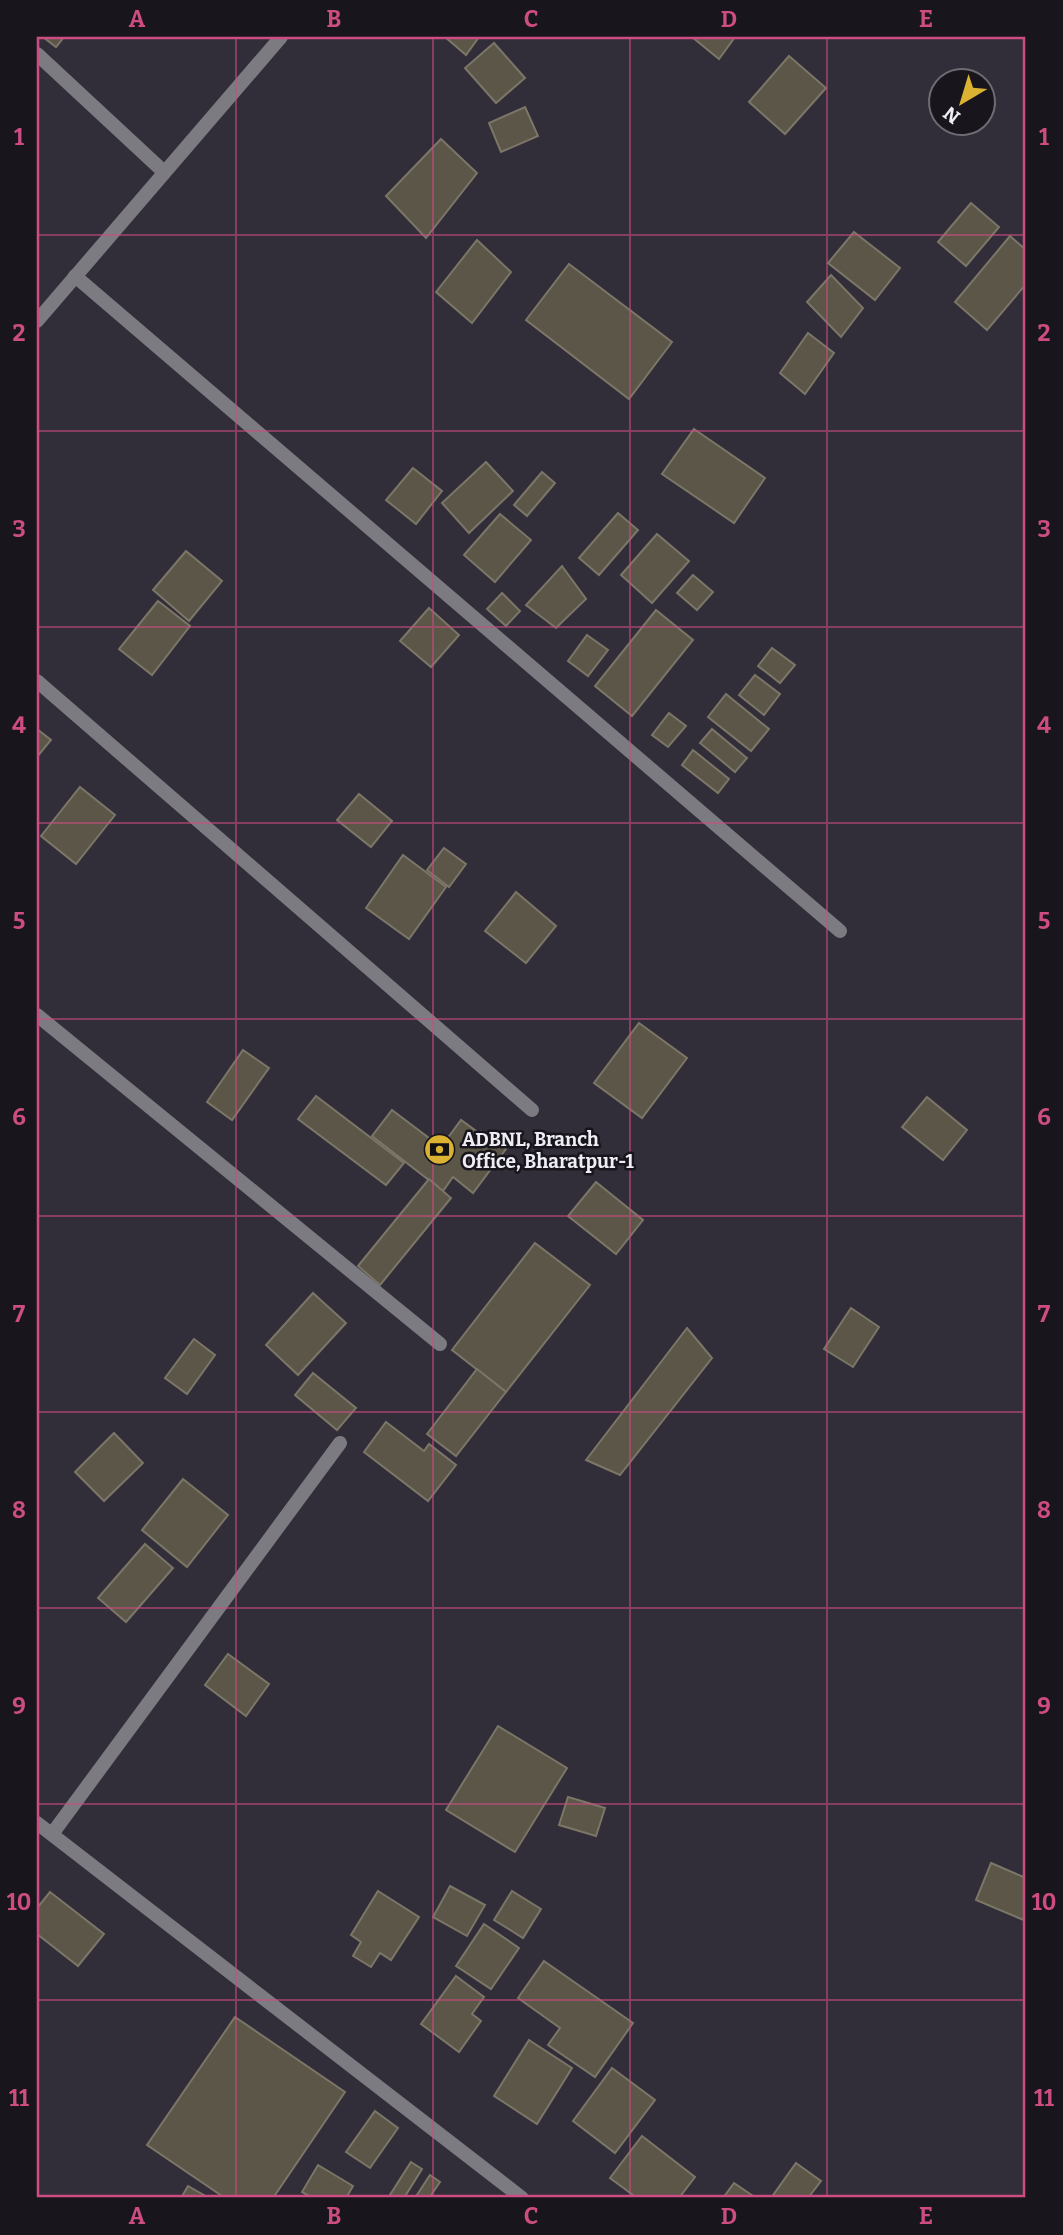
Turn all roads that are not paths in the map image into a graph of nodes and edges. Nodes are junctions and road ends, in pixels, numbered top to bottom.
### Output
1 (281, 37) edge
2 (37, 54) edge
3 (164, 172) junction
4 (75, 276) junction
5 (37, 321) edge
6 (37, 681) edge
7 (841, 931) dead end
8 (37, 1015) edge
9 (532, 1110) dead end
10 (440, 1344) dead end
11 (340, 1443) dead end
12 (37, 1822) edge
13 (52, 1834) junction
14 (522, 2198) edge

1 - 3 street
2 - 3 street
3 - 4 street
4 - 5 street
4 - 7 street
6 - 9 street
8 - 10 street
11 - 13 street
12 - 13 street
13 - 14 street

